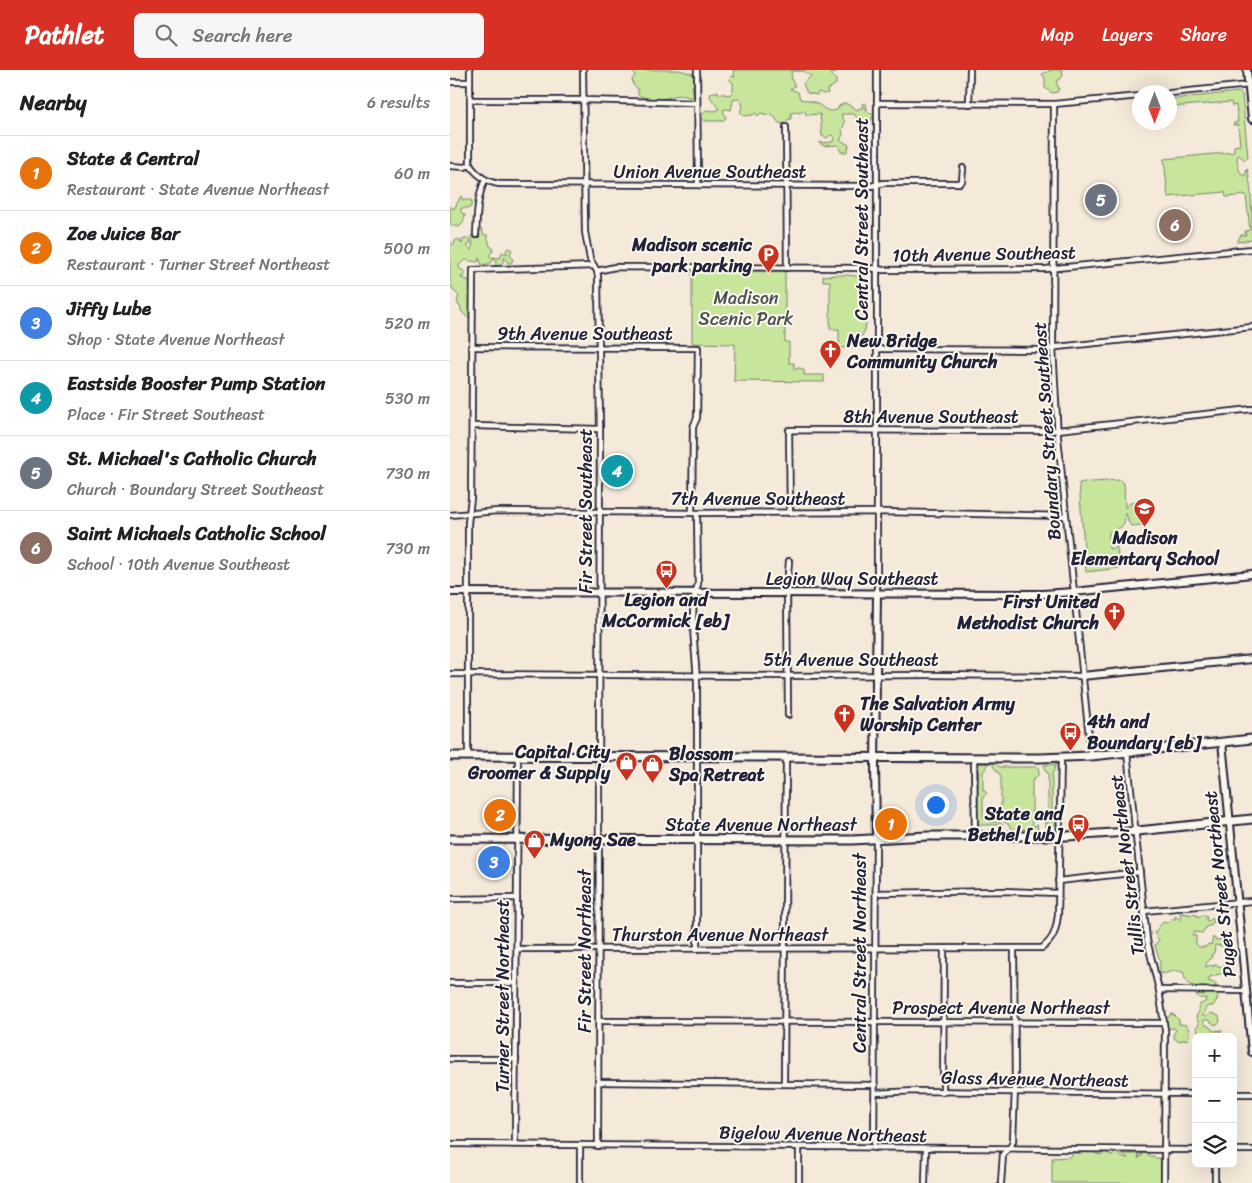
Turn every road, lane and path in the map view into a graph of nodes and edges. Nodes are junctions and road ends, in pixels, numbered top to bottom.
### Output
1 (470, 70) edge
2 (583, 70) edge
3 (697, 70) edge
4 (877, 70) edge
5 (970, 70) edge
6 (1247, 70) edge
7 (450, 82) edge
8 (470, 82) junction
9 (1249, 85) junction
10 (1177, 92) edge
11 (1132, 97) edge
12 (470, 100) junction
13 (583, 100) junction
14 (697, 103) junction
15 (877, 104) junction
16 (969, 104) junction
17 (1054, 104) junction
18 (1252, 119) edge
19 (786, 127) dead end
20 (470, 164) junction
21 (450, 166) edge
22 (963, 168) dead end
23 (485, 180) junction
24 (698, 184) junction
25 (877, 185) junction
26 (585, 186) junction
27 (786, 186) junction
28 (476, 234) dead end
29 (1252, 248) edge
30 (787, 268) junction
31 (1054, 268) junction
32 (596, 269) junction
33 (878, 270) junction
34 (1252, 327) edge
35 (471, 347) junction
36 (599, 348) junction
37 (1053, 348) junction
38 (878, 350) junction
39 (1252, 409) edge
40 (472, 426) junction
41 (600, 430) junction
42 (1057, 430) junction
43 (877, 431) junction
44 (600, 512) junction
45 (695, 513) junction
46 (790, 513) junction
47 (877, 513) junction
48 (450, 515) edge
49 (470, 515) junction
50 (1065, 516) junction
51 (790, 561) dead end
52 (1252, 574) edge
53 (450, 592) edge
54 (468, 592) junction
55 (1073, 592) junction
56 (599, 593) junction
57 (694, 593) junction
58 (787, 593) junction
59 (877, 594) junction
60 (1252, 658) edge
61 (450, 674) edge
62 (469, 674) junction
63 (599, 675) junction
64 (697, 675) junction
65 (787, 676) junction
66 (876, 676) junction
67 (1082, 676) junction
68 (788, 715) dead end
69 (1252, 739) edge
70 (1222, 742) junction
71 (1127, 752) junction
72 (450, 756) edge
73 (468, 756) junction
74 (1091, 756) junction
75 (518, 757) junction
76 (599, 757) junction
77 (696, 757) junction
78 (786, 758) junction
79 (875, 758) junction
80 (1061, 758) junction
81 (974, 759) junction
82 (1252, 819) edge
83 (1229, 822) junction
84 (1135, 831) junction
85 (975, 836) junction
86 (1059, 836) junction
87 (450, 839) edge
88 (517, 839) junction
89 (599, 839) junction
90 (876, 839) junction
91 (697, 840) junction
92 (785, 840) junction
93 (1140, 872) junction
94 (1058, 881) junction
95 (876, 893) junction
96 (1058, 893) junction
97 (517, 898) junction
98 (450, 899) edge
99 (1252, 901) edge
100 (1237, 902) junction
101 (1144, 911) junction
102 (599, 949) junction
103 (697, 949) junction
104 (784, 949) junction
105 (876, 949) junction
106 (944, 949) junction
107 (1014, 949) junction
108 (516, 950) junction
109 (450, 983) edge
110 (516, 983) junction
111 (1159, 990) junction
112 (1246, 991) junction
113 (599, 1020) junction
114 (784, 1021) junction
115 (876, 1021) junction
116 (944, 1022) junction
117 (1015, 1023) junction
118 (1163, 1023) junction
119 (1252, 1052) edge
120 (450, 1059) edge
121 (516, 1059) junction
122 (598, 1082) junction
123 (784, 1083) junction
124 (875, 1084) junction
125 (943, 1092) junction
126 (875, 1093) junction
127 (1014, 1093) junction
128 (1165, 1094) junction
129 (1192, 1094) edge
130 (1237, 1094) edge
131 (1252, 1094) edge
132 (450, 1144) edge
133 (516, 1144) junction
134 (580, 1145) junction
135 (598, 1146) junction
136 (799, 1148) junction
137 (874, 1148) junction
138 (926, 1149) junction
139 (1006, 1150) junction
140 (1164, 1150) junction
141 (1192, 1150) edge
142 (1237, 1150) edge
143 (1252, 1150) edge
144 (1215, 1168) edge
145 (580, 1183) edge
146 (799, 1183) edge
147 (925, 1183) edge
148 (1001, 1183) edge
149 (1164, 1183) edge
150 (1215, 1183) edge

1 - 8 street
2 - 13 street, Fir Street Southeast
3 - 14 street
4 - 15 street, Central Street Southeast
5 - 16 street
6 - 9 street
7 - 8 street
8 - 12 street
9 - 10 street
9 - 18 street
11 - 17 street
12 - 13 street
12 - 20 street
13 - 14 street
13 - 26 street, Fir Street Southeast
14 - 24 street
15 - 16 street
15 - 25 street, Central Street Southeast
16 - 17 street
17 - 31 street, Boundary Street Southeast
19 - 27 street
20 - 21 street
20 - 23 street
22 - 25 street, Union Avenue Southeast
23 - 26 street, Union Avenue Southeast
23 - 28 street
24 - 26 street, Union Avenue Southeast
24 - 27 street, Union Avenue Southeast
25 - 27 street, Union Avenue Southeast
25 - 33 street, Central Street Southeast
26 - 32 street, Fir Street Southeast
27 - 30 street
29 - 31 street, 10th Avenue Southeast
30 - 32 street, 10th Avenue Southeast
30 - 33 street, 10th Avenue Southeast
31 - 33 street, 10th Avenue Southeast
31 - 37 street, Boundary Street Southeast
32 - 35 street
32 - 36 street, Fir Street Southeast
33 - 38 street, Central Street Southeast
34 - 37 street
35 - 36 street, 9th Avenue Southeast
35 - 40 street
36 - 41 street, Fir Street Southeast
36 - 45 street, 9th Avenue Southeast
37 - 38 street
37 - 42 street, Boundary Street Southeast
38 - 43 street, Central Street Southeast
39 - 42 street, 8th Avenue Southeast
40 - 41 street
40 - 49 street
41 - 44 street, Fir Street Southeast
42 - 43 street, 8th Avenue Southeast
42 - 50 street, Boundary Street Southeast
43 - 46 street, 8th Avenue Southeast
43 - 47 street, Central Street Southeast
44 - 45 street, 7th Avenue Southeast
44 - 49 street, 7th Avenue Southeast
44 - 56 street, Fir Street Southeast
45 - 46 street, 7th Avenue Southeast
45 - 57 street
46 - 47 street, 7th Avenue Southeast
47 - 50 street, 7th Avenue Southeast
47 - 59 street, Central Street Southeast
48 - 49 street, 7th Avenue Southeast
49 - 54 street
50 - 55 street, Boundary Street Southeast
51 - 58 street
52 - 55 street, Legion Way Southeast
53 - 54 street, Legion Way Southeast
54 - 56 street, Legion Way Southeast
54 - 62 street
55 - 59 street, Legion Way Southeast
55 - 67 street, Boundary Street Southeast
56 - 57 street, Legion Way Southeast
56 - 63 street, Fir Street Southeast
57 - 58 street, Legion Way Southeast
57 - 64 street
58 - 59 street, Legion Way Southeast
58 - 65 street
59 - 66 street, Central Street Southeast
60 - 67 street, 5th Avenue Southeast
61 - 62 street, 5th Avenue Southeast
62 - 63 street, 5th Avenue Southeast
62 - 73 street
63 - 64 street, 5th Avenue Southeast
63 - 76 street, Fir Street Southeast
64 - 65 street, 5th Avenue Southeast
64 - 77 street
65 - 66 street, 5th Avenue Southeast
65 - 68 street
66 - 67 street, 5th Avenue Southeast
66 - 79 street, Central Street Southeast
67 - 74 street, Boundary Street Southeast
69 - 70 main road
70 - 71 main road
70 - 83 street, Puget Street Northeast
71 - 74 main road
71 - 84 street, Tullis Street Northeast
72 - 73 main road
73 - 75 main road
74 - 80 main road
75 - 76 main road
75 - 88 street, Turner Street Northeast
76 - 77 main road
76 - 89 street, Fir Street Northeast
77 - 78 main road
77 - 91 street
78 - 79 main road
78 - 92 street
79 - 81 main road
79 - 90 street, Central Street Northeast
80 - 81 main road
80 - 86 street
81 - 85 street
82 - 83 main road, State Avenue Northeast
83 - 84 main road, State Avenue Northeast
83 - 100 street, Puget Street Northeast
84 - 86 main road, State Avenue Northeast
84 - 93 street, Tullis Street Northeast
85 - 86 main road, State Avenue Northeast
85 - 90 main road, State Avenue Northeast
86 - 94 street
87 - 88 main road, State Avenue Northeast
88 - 89 main road, State Avenue Northeast
88 - 97 street, Turner Street Northeast
89 - 91 main road, State Avenue Northeast
89 - 102 street, Fir Street Northeast
90 - 92 main road, State Avenue Northeast
90 - 95 street, Central Street Northeast
91 - 92 main road, State Avenue Northeast
91 - 103 street
92 - 104 street
93 - 94 street
93 - 101 street, Tullis Street Northeast
94 - 96 street
95 - 96 street
95 - 105 street, Central Street Northeast
96 - 107 street, Thurston Avenue Northeast
97 - 98 street
97 - 108 street, Turner Street Northeast
99 - 100 street
100 - 101 street
100 - 112 street, Puget Street Northeast
101 - 111 street, Tullis Street Northeast
102 - 103 street, Thurston Avenue Northeast
102 - 108 street, Thurston Avenue Northeast
102 - 113 street, Fir Street Northeast
103 - 104 street, Thurston Avenue Northeast
104 - 105 street, Thurston Avenue Northeast
104 - 114 street
105 - 106 street, Thurston Avenue Northeast
105 - 115 street, Central Street Northeast
106 - 107 street, Thurston Avenue Northeast
106 - 116 street
107 - 117 street
108 - 110 street, Turner Street Northeast
109 - 110 street
110 - 121 street, Turner Street Northeast
111 - 112 street
111 - 118 street, Tullis Street Northeast
112 - 119 street, Puget Street Northeast
113 - 114 street, Prospect Avenue Northeast
113 - 122 street, Fir Street Northeast
114 - 115 street, Prospect Avenue Northeast
114 - 123 street
115 - 116 street, Prospect Avenue Northeast
115 - 124 street, Central Street Northeast
116 - 117 street, Prospect Avenue Northeast
116 - 125 street
117 - 118 street, Prospect Avenue Northeast
117 - 127 street
118 - 128 street, Tullis Street Northeast
120 - 121 street
121 - 133 street, Turner Street Northeast
122 - 123 street
122 - 135 street, Fir Street Northeast
123 - 124 street
124 - 126 street, Central Street Northeast
125 - 126 street, Glass Avenue Northeast
125 - 127 street, Glass Avenue Northeast
126 - 137 street, Central Street Northeast
127 - 128 street, Glass Avenue Northeast
127 - 139 street
128 - 129 street, Glass Avenue Northeast
128 - 140 street, Tullis Street Northeast
130 - 131 street
132 - 133 street, Bigelow Avenue Northeast
133 - 134 street, Bigelow Avenue Northeast
134 - 135 street, Bigelow Avenue Northeast
134 - 145 street
135 - 136 street, Bigelow Avenue Northeast
136 - 137 street, Bigelow Avenue Northeast
136 - 146 street
137 - 138 street, Bigelow Avenue Northeast
138 - 139 street, Bigelow Avenue Northeast
138 - 147 street
139 - 140 street, Bigelow Avenue Northeast
139 - 148 street
140 - 141 street, Bigelow Avenue Northeast
140 - 149 street, Tullis Street Northeast
142 - 143 street
144 - 150 street

